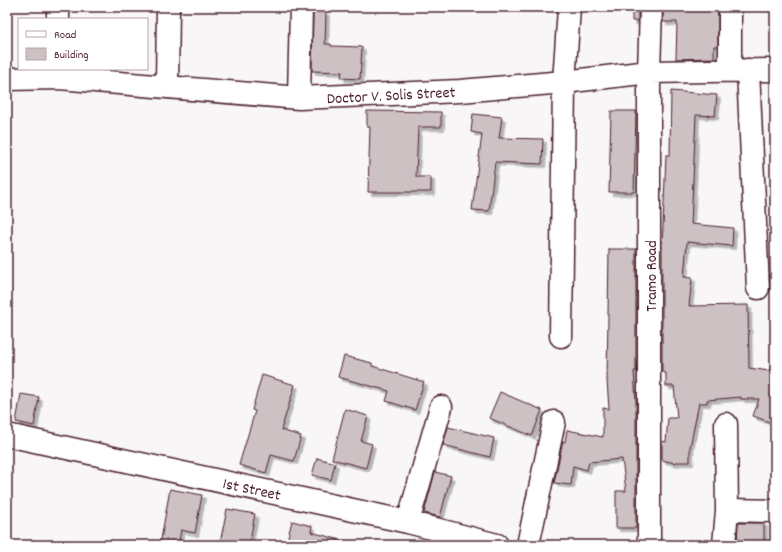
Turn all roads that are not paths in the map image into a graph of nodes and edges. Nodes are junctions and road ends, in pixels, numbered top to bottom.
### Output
1 (58, 7) edge
2 (168, 7) edge
3 (300, 7) edge
4 (651, 7) edge
5 (730, 7) edge
6 (569, 8) dead end
7 (58, 18) edge
8 (739, 70) junction
9 (775, 70) edge
10 (649, 72) junction
11 (59, 73) edge
12 (7, 79) edge
13 (564, 82) junction
14 (167, 86) junction
15 (299, 98) junction
16 (758, 288) dead end
17 (560, 336) dead end
18 (441, 407) dead end
19 (554, 422) dead end
20 (726, 424) dead end
21 (7, 435) edge
22 (727, 510) junction
23 (775, 511) edge
24 (408, 522) junction
25 (497, 545) edge
26 (528, 545) edge
27 (649, 545) edge
28 (724, 545) edge

1 - 7 street
2 - 14 street
3 - 15 street
4 - 10 street, Tramo Road
5 - 8 street
6 - 13 street
8 - 9 street, Doctor V. Solis Street
8 - 10 street, Doctor V. Solis Street
8 - 16 street
10 - 13 street, Doctor V. Solis Street
10 - 27 street, Tramo Road
11 - 12 street, Doctor V. Solis Street
11 - 14 street, Doctor V. Solis Street
13 - 15 street, Doctor V. Solis Street
13 - 17 street
14 - 15 street, Doctor V. Solis Street
18 - 24 street
19 - 26 street
20 - 22 street
21 - 24 street, 1st Street
22 - 23 street
22 - 28 street
24 - 25 street, 1st Street

